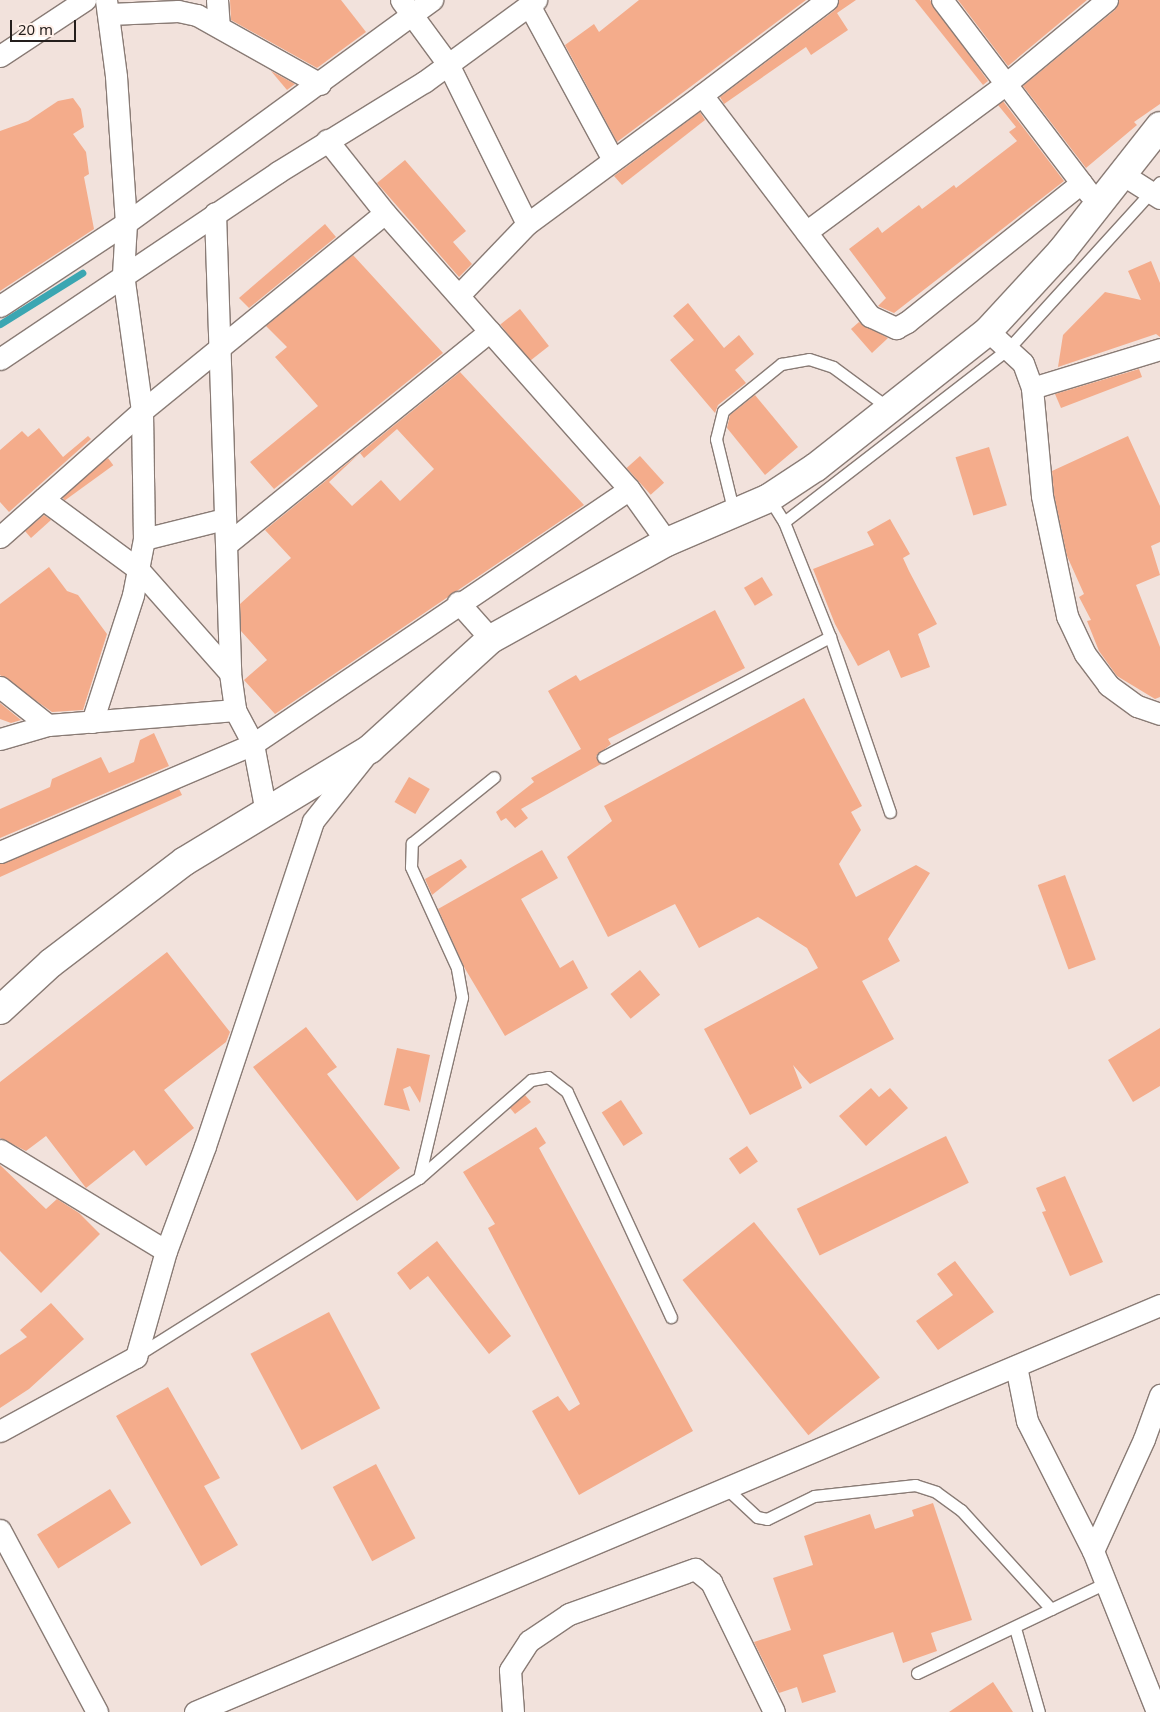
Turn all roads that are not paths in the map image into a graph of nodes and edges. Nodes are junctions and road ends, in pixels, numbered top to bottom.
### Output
1 (85, 0) edge
2 (217, 0) edge
3 (432, 0) edge
4 (827, 0) edge
5 (942, 0) edge
6 (1107, 0) edge
7 (532, 3) edge
8 (108, 7) edge
9 (405, 8) edge
10 (219, 26) junction
11 (0, 56) edge
12 (448, 64) junction
13 (1007, 82) junction
14 (320, 84) junction
15 (702, 95) junction
16 (1160, 126) edge
17 (327, 140) junction
18 (613, 160) junction
19 (1122, 174) junction
20 (1081, 183) junction
21 (1157, 190) edge
22 (1098, 204) junction
23 (386, 213) junction
24 (215, 214) junction
25 (126, 223) junction
26 (527, 224) junction
27 (806, 232) junction
28 (123, 274) junction
29 (459, 295) junction
30 (0, 306) edge
31 (490, 331) junction
32 (999, 339) junction
33 (1160, 350) edge
34 (218, 353) junction
35 (0, 359) edge
36 (1032, 388) junction
37 (890, 409) junction
38 (142, 411) junction
39 (629, 488) junction
40 (769, 498) junction
41 (43, 499) junction
42 (734, 515) junction
43 (224, 519) junction
44 (784, 522) junction
45 (0, 537) edge
46 (144, 539) junction
47 (667, 542) junction
48 (227, 544) junction
49 (138, 569) junction
50 (458, 602) junction
51 (830, 637) junction
52 (491, 639) junction
53 (230, 673) junction
54 (0, 687) edge
55 (236, 710) junction
56 (1160, 714) edge
57 (92, 722) junction
58 (48, 725) junction
59 (0, 739) edge
60 (253, 744) junction
61 (370, 749) junction
62 (603, 757) dead end
63 (494, 777) dead end
64 (266, 812) junction
65 (890, 812) dead end
66 (0, 852) edge
67 (0, 1010) edge
68 (0, 1150) edge
69 (419, 1178) junction
70 (166, 1251) junction
71 (1160, 1306) edge
72 (671, 1317) dead end
73 (136, 1357) junction
74 (1016, 1366) junction
75 (1160, 1395) edge
76 (0, 1431) edge
77 (727, 1489) junction
78 (0, 1530) edge
79 (1093, 1551) junction
80 (1106, 1583) junction
81 (1051, 1609) junction
82 (1014, 1628) junction
83 (917, 1673) dead end
84 (97, 1712) edge
85 (195, 1712) edge
86 (513, 1712) edge
87 (774, 1712) edge
88 (1039, 1712) edge
89 (1158, 1712) edge

1 - 11 street
2 - 10 street
3 - 9 street
4 - 15 street
5 - 13 street
6 - 13 street
7 - 12 street
7 - 18 street
8 - 10 street
8 - 25 street
9 - 12 street
9 - 14 street
10 - 14 street
12 - 17 street
12 - 26 street
13 - 20 street
13 - 27 street
14 - 25 street
15 - 18 street
15 - 27 street
16 - 19 main road
17 - 23 street
17 - 24 street
18 - 26 street
19 - 21 street
19 - 22 main road
20 - 22 street
20 - 27 street
21 - 32 lane
22 - 32 main road
23 - 29 street
23 - 34 street
24 - 28 street
24 - 34 street
25 - 28 street
25 - 30 street
26 - 29 street
28 - 35 street
28 - 38 street
29 - 31 street
31 - 39 street
31 - 48 street
32 - 36 street
32 - 37 main road
32 - 44 lane
33 - 36 street
34 - 38 street
34 - 43 street
36 - 56 street
37 - 40 main road
37 - 42 lane
38 - 41 street
38 - 46 street
39 - 47 street
39 - 50 street
40 - 42 main road
40 - 44 lane
41 - 45 street
41 - 49 street
42 - 47 main road
43 - 46 street
43 - 48 street
44 - 51 lane
46 - 49 street
47 - 52 main road
48 - 53 street
49 - 53 street
49 - 57 street
50 - 52 street
50 - 60 street
51 - 62 lane
51 - 65 lane
52 - 61 main road
53 - 55 street
54 - 58 street
55 - 57 street
55 - 60 street
57 - 58 street
58 - 59 street
60 - 64 street
60 - 66 street
61 - 64 main road
61 - 70 street
63 - 69 lane
64 - 67 main road
68 - 70 street
69 - 72 lane
69 - 73 lane
70 - 73 street
71 - 74 street
73 - 76 street
74 - 77 street
74 - 79 street
75 - 79 street
77 - 81 lane
77 - 85 street
78 - 84 street
79 - 80 street
80 - 81 lane
80 - 89 street
81 - 82 lane
82 - 83 lane
82 - 88 lane
86 - 87 street

